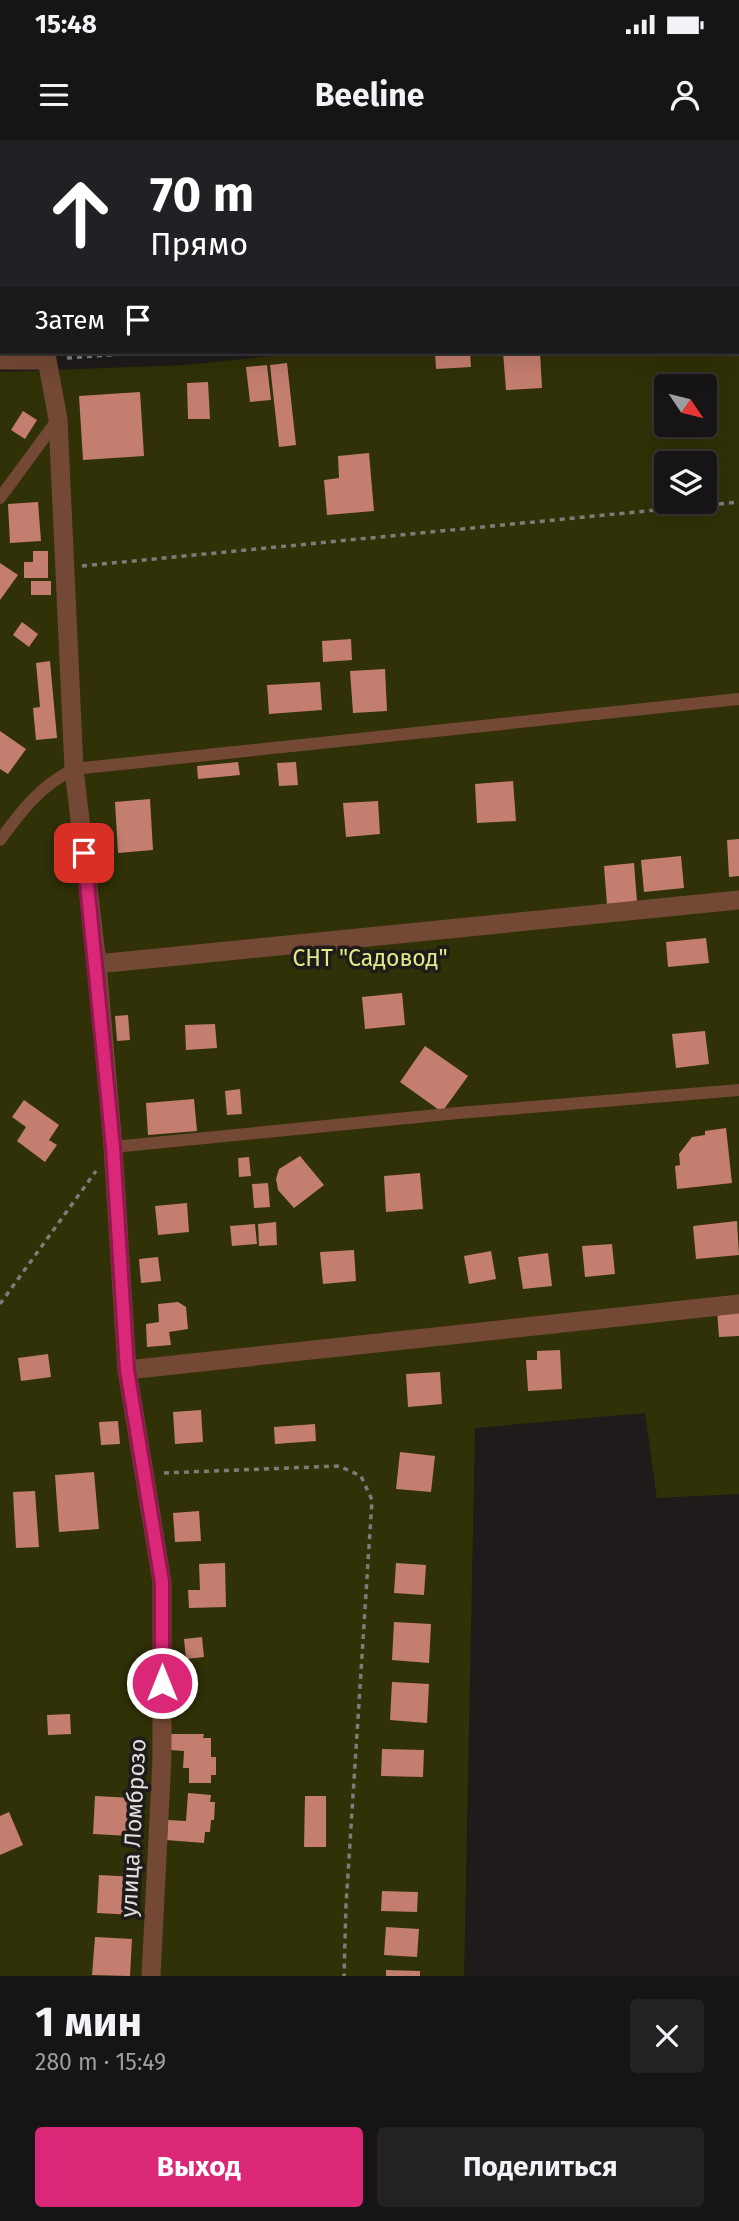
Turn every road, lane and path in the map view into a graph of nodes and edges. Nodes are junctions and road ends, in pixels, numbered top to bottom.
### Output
1 (125, 354) edge
2 (0, 360) edge
3 (47, 360) junction
4 (58, 419) junction
5 (0, 498) edge
6 (739, 502) edge
7 (63, 568) junction
8 (739, 699) edge
9 (74, 769) junction
10 (0, 840) edge
11 (739, 900) edge
12 (97, 964) junction
13 (739, 1090) edge
14 (113, 1147) junction
15 (0, 1304) edge
16 (739, 1304) edge
17 (127, 1370) junction
18 (144, 1474) junction
19 (151, 1976) edge
20 (344, 1976) edge

1 - 3 path
2 - 3 street
3 - 4 street, улица Ломброзо
4 - 5 lane
4 - 7 street, улица Ломброзо
6 - 7 path
7 - 9 street, улица Ломброзо
8 - 9 lane
9 - 10 lane
9 - 12 street, улица Ломброзо
11 - 12 street
12 - 14 street, улица Ломброзо
13 - 14 lane
14 - 15 path
14 - 17 street, улица Ломброзо
16 - 17 street
17 - 18 street, улица Ломброзо
18 - 19 street, улица Ломброзо
18 - 20 path

